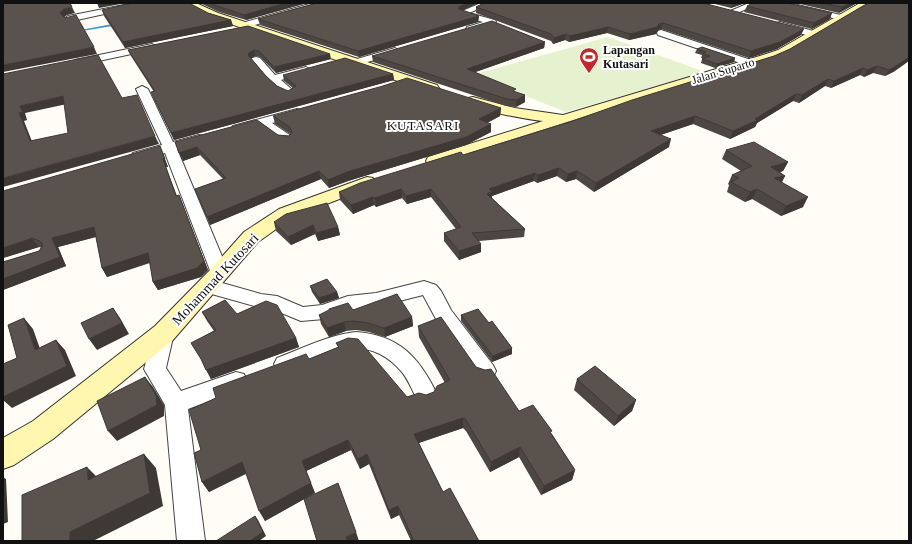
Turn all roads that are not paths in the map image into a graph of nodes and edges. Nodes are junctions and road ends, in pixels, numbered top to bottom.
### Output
1 (145, 3) edge
2 (322, 3) edge
3 (488, 3) edge
4 (756, 3) edge
5 (779, 3) edge
6 (864, 3) edge
7 (195, 6) edge
8 (747, 16) edge
9 (842, 18) junction
10 (68, 19) edge
11 (769, 22) edge
12 (248, 26) junction
13 (229, 32) edge
14 (460, 32) edge
15 (661, 33) edge
16 (814, 34) junction
17 (162, 45) edge
18 (407, 47) edge
19 (256, 60) dead end
20 (351, 62) junction
21 (750, 63) junction
22 (63, 66) edge
23 (272, 79) junction
24 (408, 80) junction
25 (391, 86) edge
26 (142, 89) dead end
27 (445, 92) edge
28 (290, 93) edge
29 (460, 97) edge
30 (306, 110) edge
31 (504, 111) junction
32 (569, 118) junction
33 (262, 122) junction
34 (226, 132) edge
35 (212, 136) edge
36 (513, 137) junction
37 (286, 139) edge
38 (169, 147) junction
39 (124, 160) edge
40 (415, 167) edge
41 (385, 177) edge
42 (214, 279) junction
43 (164, 333) junction
44 (485, 371) edge
45 (426, 394) edge
46 (176, 404) junction
47 (3, 455) edge
48 (191, 541) edge

1 - 10 street
2 - 12 street
3 - 14 street
4 - 8 street
5 - 9 street
6 - 9 street, Jalan Suparto
7 - 12 street
9 - 16 street, Jalan Suparto
11 - 16 street
12 - 13 street
12 - 20 street
15 - 21 street
16 - 21 street, Jalan Suparto
17 - 22 street
18 - 20 street
19 - 23 street
20 - 23 street
20 - 24 street
21 - 32 street, Jalan Suparto
23 - 28 street
24 - 25 street
24 - 27 street
26 - 38 street
29 - 31 street
30 - 33 street
31 - 32 street
31 - 36 street
32 - 36 street
33 - 34 street
33 - 37 street
35 - 38 street
36 - 40 street
38 - 39 street
38 - 42 street
41 - 42 street, Mohammad Kutosari
42 - 43 street, Mohammad Kutosari
42 - 44 street
43 - 46 street
43 - 47 street, Mohammad Kutosari
45 - 46 street
46 - 48 street

